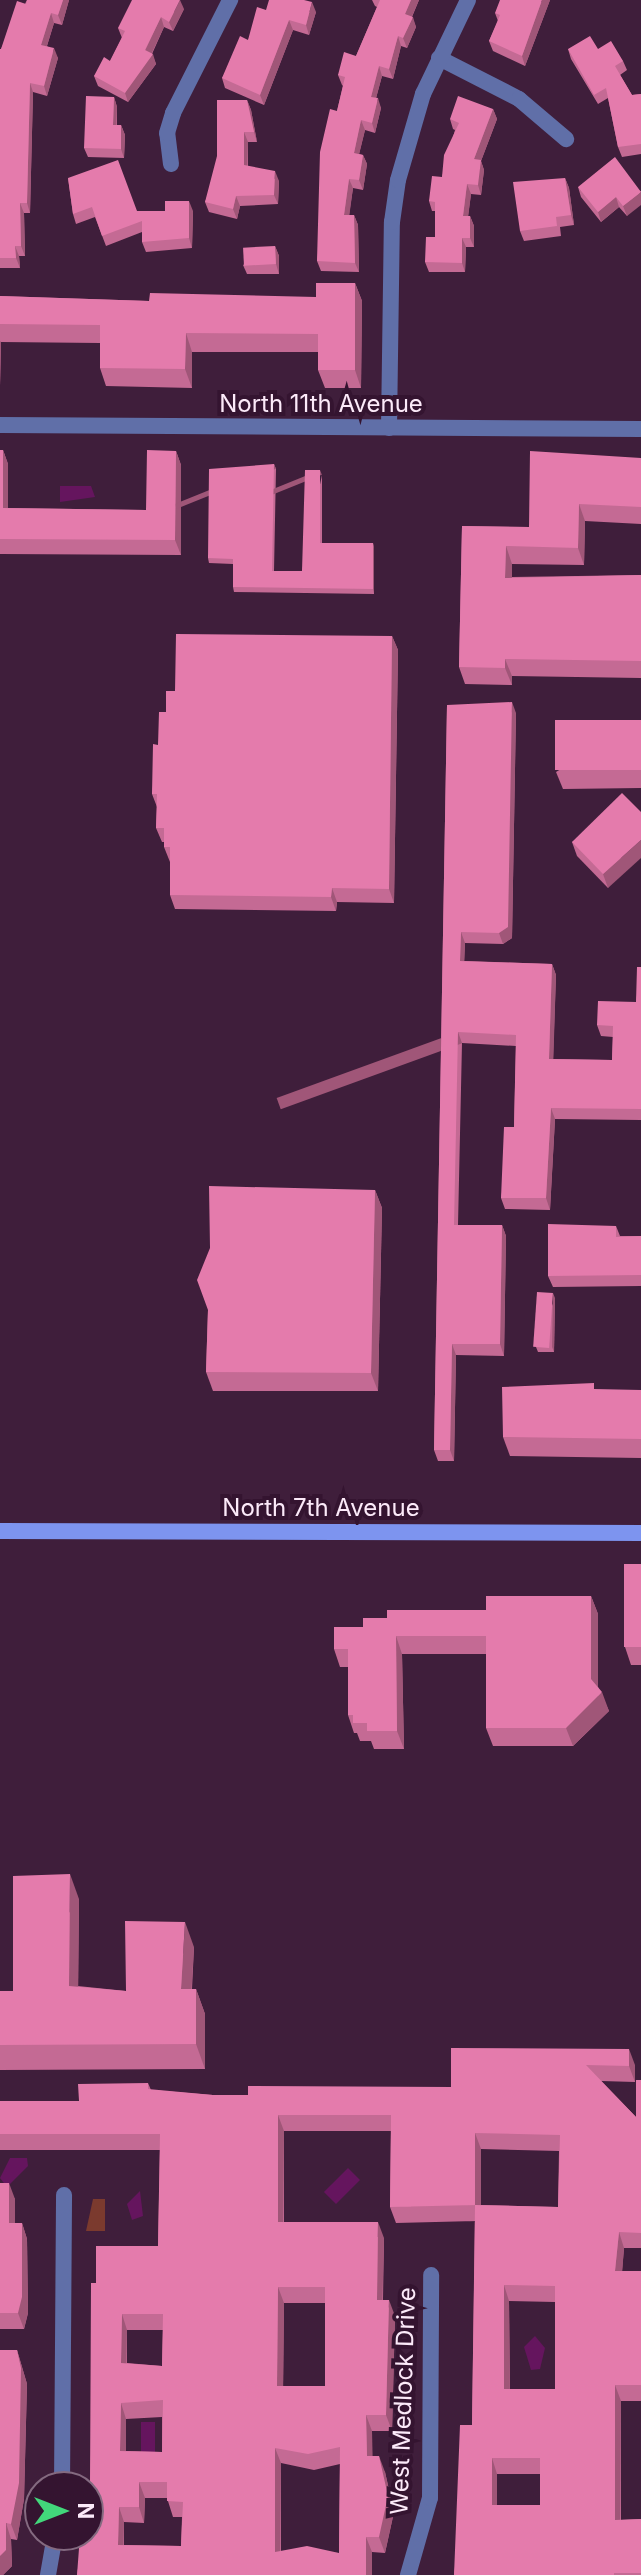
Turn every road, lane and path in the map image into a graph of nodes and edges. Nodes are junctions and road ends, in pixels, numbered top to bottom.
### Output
1 (230, 0) edge
2 (468, 0) edge
3 (439, 58) junction
4 (566, 139) dead end
5 (171, 164) dead end
6 (0, 425) edge
7 (389, 428) junction
8 (641, 429) edge
9 (0, 1531) edge
10 (641, 1533) edge
11 (64, 2195) dead end
12 (431, 2275) dead end
13 (62, 2471) edge
14 (52, 2551) edge
15 (48, 2575) edge
16 (408, 2575) edge

1 - 5 street
2 - 3 street
3 - 4 street
3 - 7 street
6 - 7 street, North 11th Avenue
7 - 8 street, North 11th Avenue
9 - 10 main road, North 7th Avenue
11 - 13 street
12 - 16 street, West Medlock Drive
14 - 15 street

